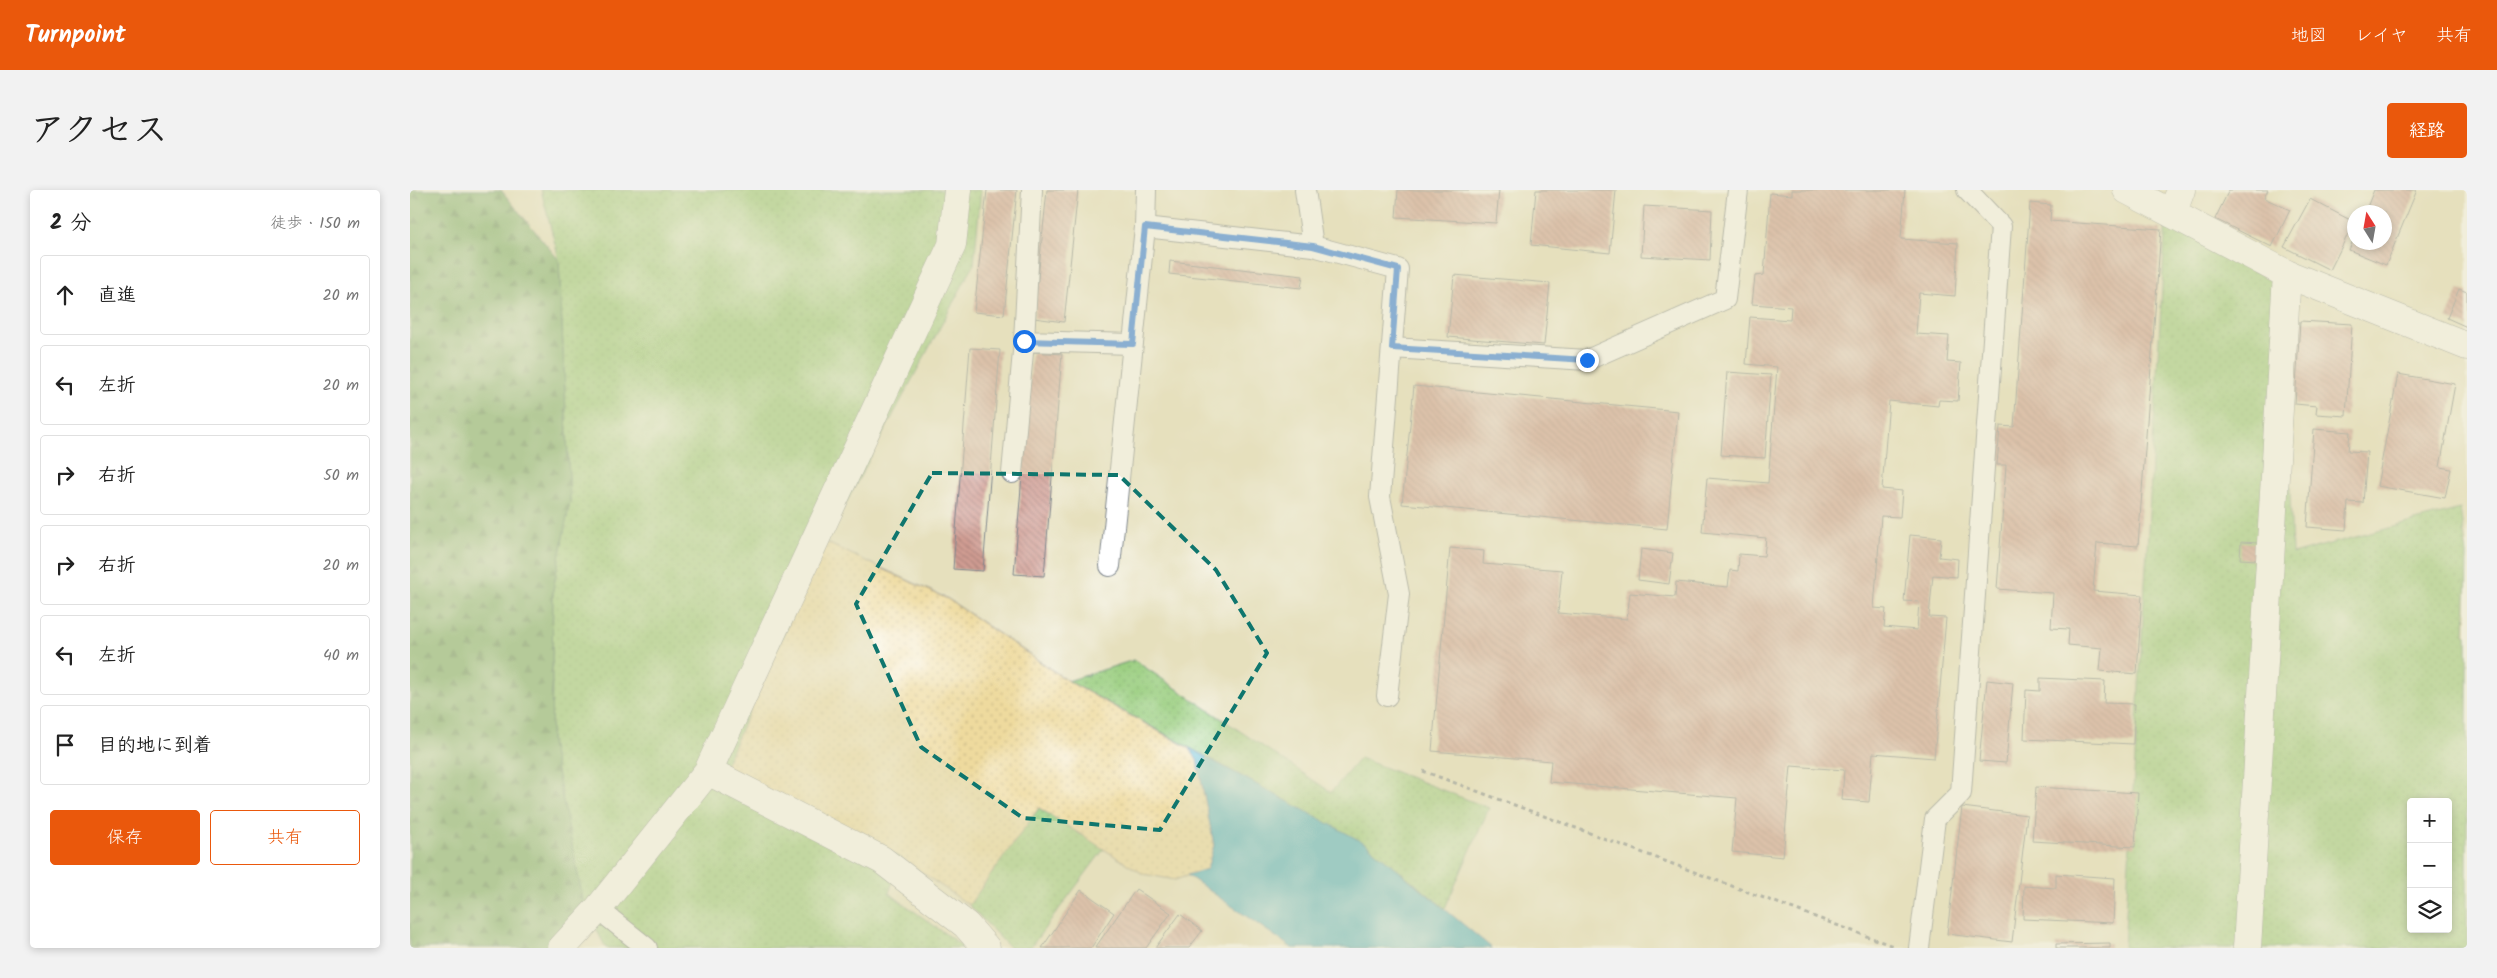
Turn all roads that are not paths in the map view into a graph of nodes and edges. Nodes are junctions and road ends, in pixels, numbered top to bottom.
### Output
1 (958, 190) edge
2 (1032, 190) edge
3 (1146, 190) edge
4 (1305, 190) edge
5 (1738, 190) edge
6 (1966, 190) edge
7 (2127, 190) edge
8 (2177, 202) edge
9 (1145, 227) junction
10 (1313, 246) junction
11 (2287, 274) junction
12 (1024, 341) junction
13 (1133, 344) junction
14 (2467, 346) edge
15 (1392, 348) junction
16 (1012, 473) dead end
17 (1110, 566) dead end
18 (1387, 696) dead end
19 (708, 771) junction
20 (598, 909) junction
21 (562, 948) edge
22 (647, 948) edge
23 (986, 948) edge
24 (1919, 948) edge
25 (2247, 948) edge

1 - 19 street
2 - 12 lane
3 - 9 lane
4 - 10 lane
5 - 15 lane
6 - 24 lane
7 - 8 street
8 - 11 street
9 - 10 lane
9 - 13 lane
10 - 15 lane
11 - 14 street
11 - 25 street
12 - 13 lane
12 - 16 lane
13 - 17 lane
15 - 18 lane
19 - 20 street
19 - 23 street
20 - 21 street
20 - 22 lane

